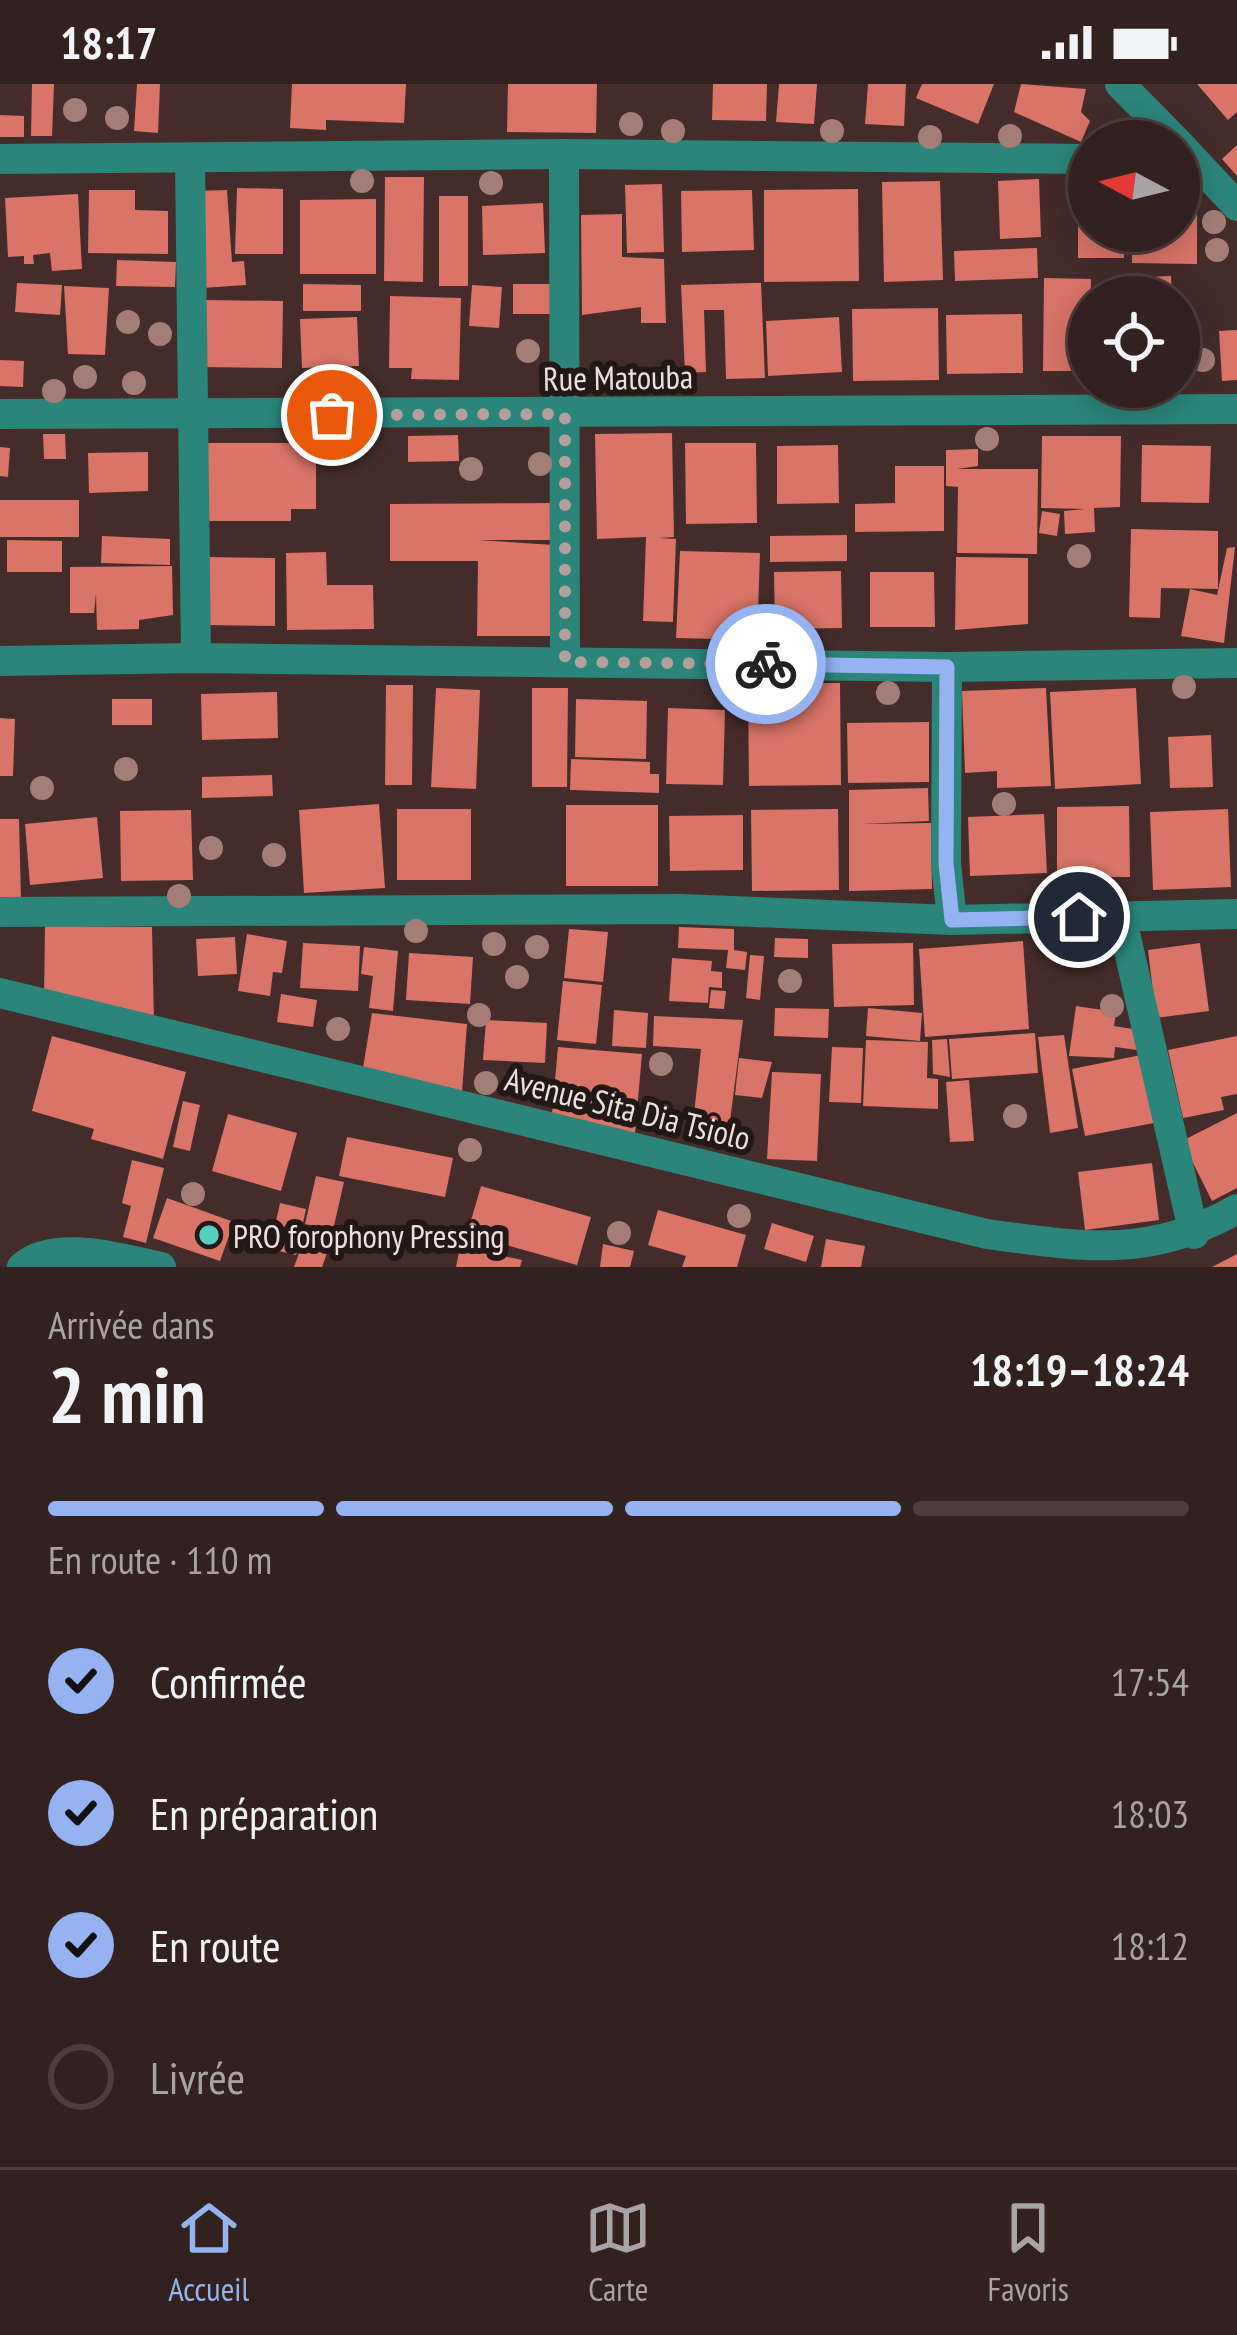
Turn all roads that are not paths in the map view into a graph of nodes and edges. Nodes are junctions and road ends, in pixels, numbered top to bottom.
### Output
1 (1120, 84) edge
2 (1153, 120) edge
3 (564, 154) junction
4 (0, 159) edge
5 (190, 159) junction
6 (1068, 160) edge
7 (1200, 169) edge
8 (1237, 206) edge
9 (1237, 409) edge
10 (0, 414) edge
11 (565, 414) junction
12 (192, 416) junction
13 (196, 658) junction
14 (0, 661) edge
15 (565, 662) junction
16 (1237, 663) edge
17 (947, 667) junction
18 (0, 912) edge
19 (1237, 914) edge
20 (1121, 916) junction
21 (952, 920) junction
22 (0, 993) edge
23 (1237, 1209) edge
24 (1194, 1234) junction
25 (22, 1267) edge
26 (161, 1267) edge

1 - 2 street
3 - 5 street
3 - 6 street
3 - 11 street
4 - 5 street
5 - 12 street
7 - 8 street
9 - 11 street, Rue Matouba
10 - 12 street, Rue Matouba
11 - 12 street, Rue Matouba
11 - 15 street
12 - 13 street
13 - 14 street
13 - 15 street
15 - 17 street
16 - 17 street
17 - 21 street
18 - 21 street
19 - 20 street
20 - 21 street
20 - 24 street
22 - 24 street, Avenue Sita Dia Tsiolo
23 - 24 street, Avenue Sita Dia Tsiolo
25 - 26 street

